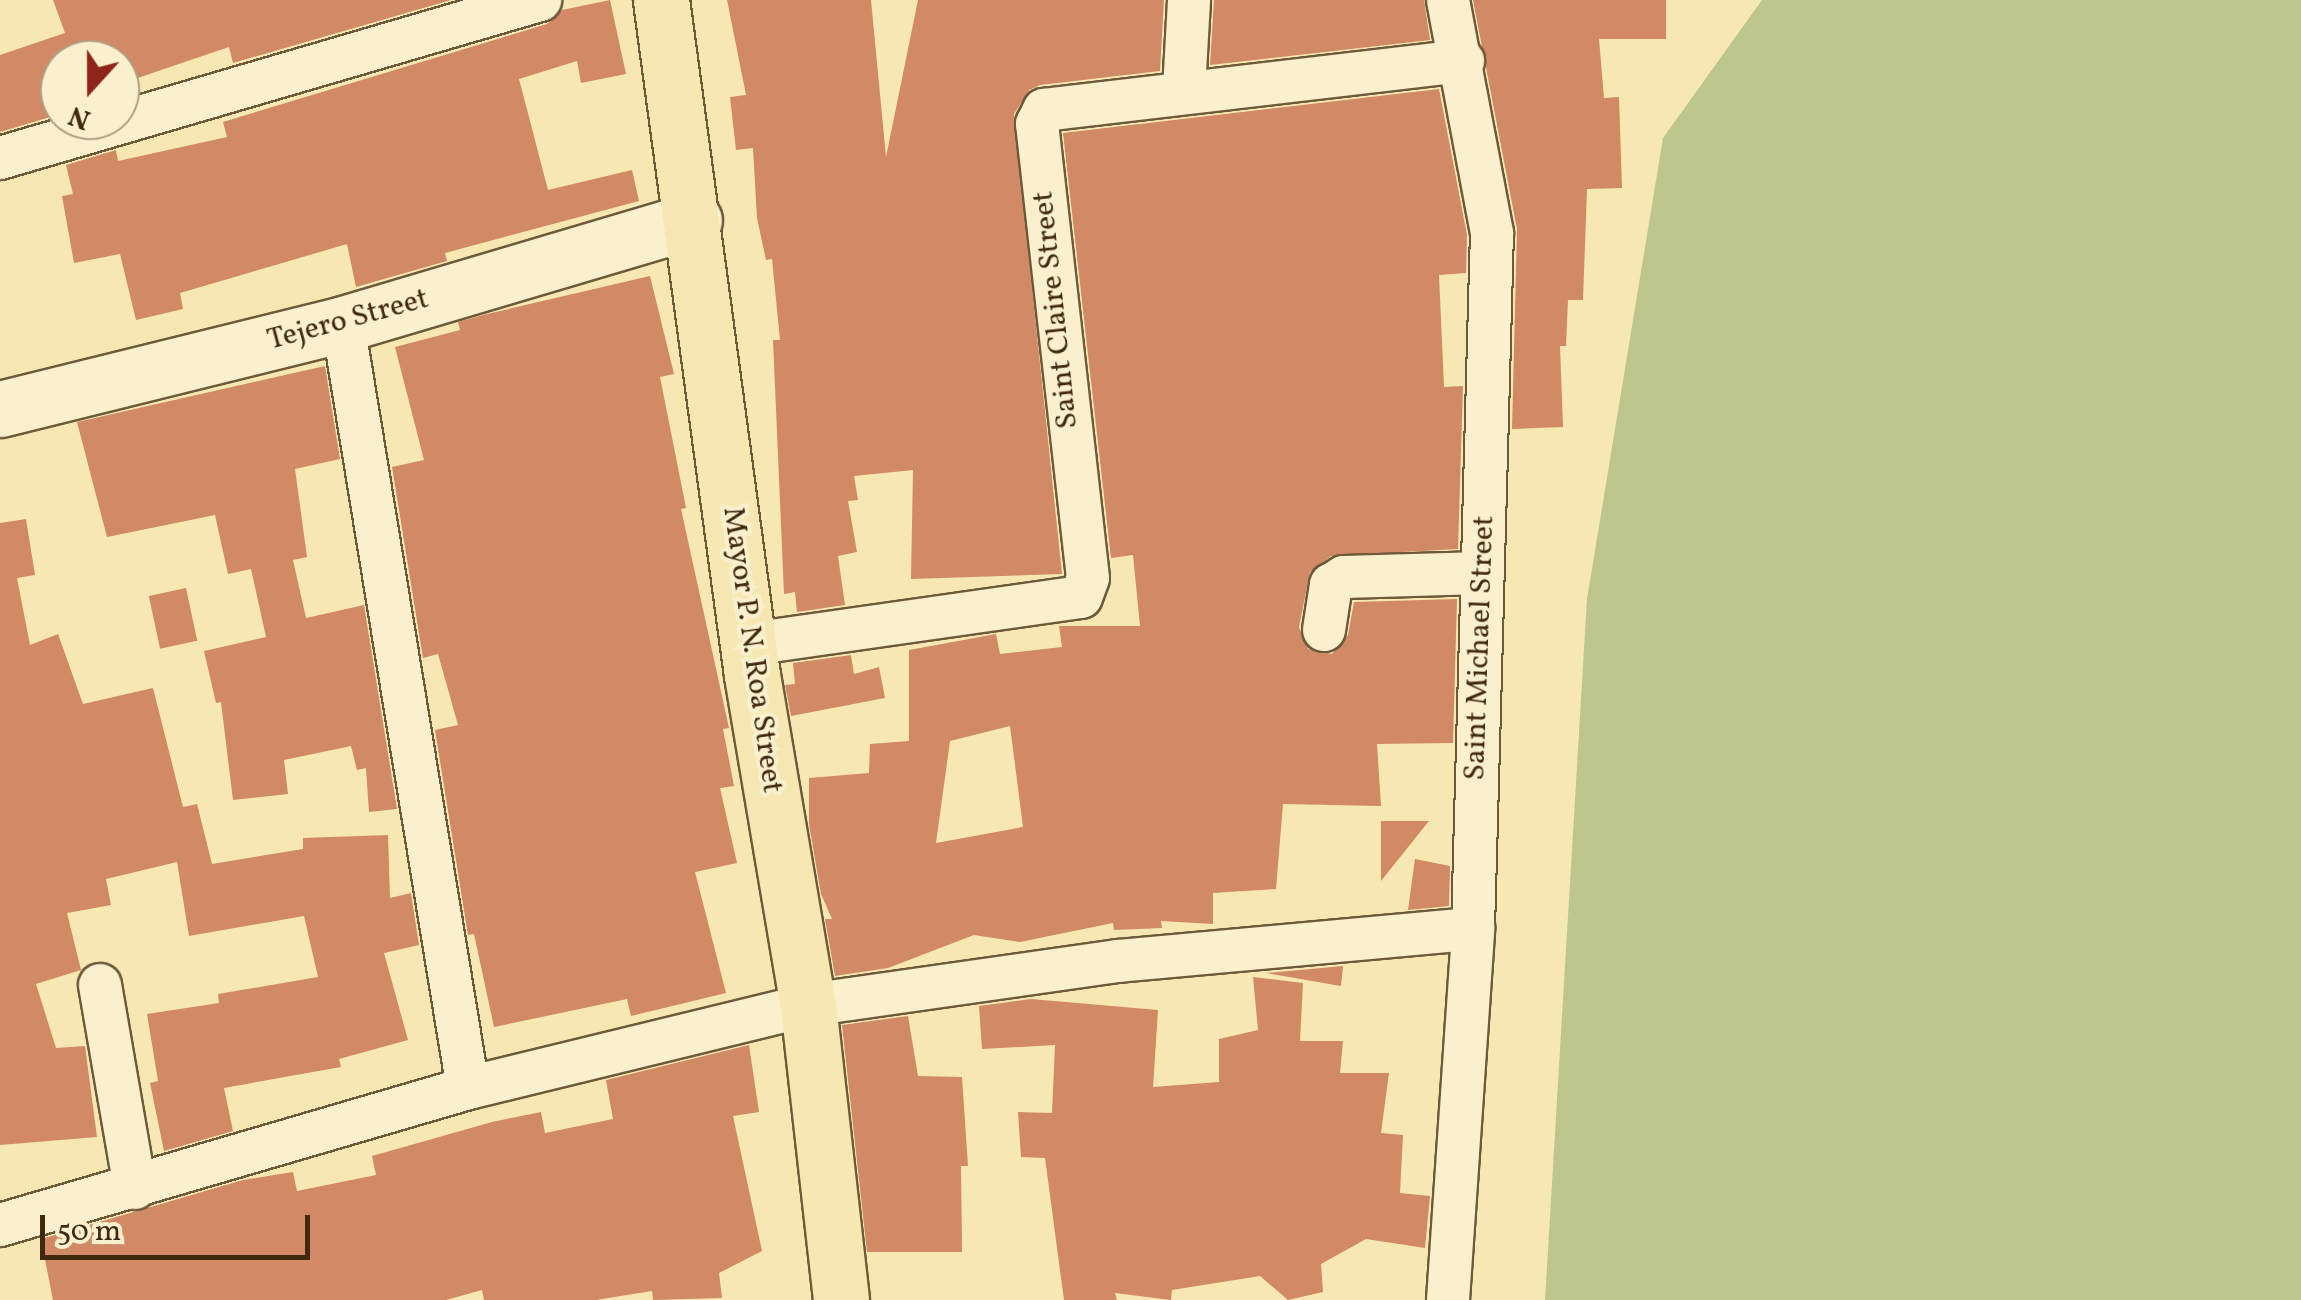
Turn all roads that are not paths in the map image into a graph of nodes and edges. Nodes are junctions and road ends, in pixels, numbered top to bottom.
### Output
1 (540, 0) edge
2 (661, 0) edge
3 (1188, 0) edge
4 (1448, 0) edge
5 (1463, 61) junction
6 (1184, 90) junction
7 (0, 158) edge
8 (694, 220) junction
9 (343, 324) junction
10 (0, 409) edge
11 (1482, 573) junction
12 (1324, 630) dead end
13 (750, 644) junction
14 (1472, 929) junction
15 (100, 985) dead end
16 (808, 1005) junction
17 (468, 1088) junction
18 (135, 1188) junction
19 (0, 1225) edge
20 (841, 1300) edge
21 (1448, 1300) edge

1 - 7 street
2 - 8 main road, Mayor P. N. Roa Street
3 - 6 street
4 - 5 street, Saint Michael Street
5 - 6 street, Saint Claire Street
5 - 11 street, Saint Michael Street
6 - 13 street, Saint Claire Street
8 - 9 main road, Tejero Street
8 - 13 main road, Mayor P. N. Roa Street
9 - 10 main road, Tejero Street
9 - 17 street
11 - 12 street
11 - 14 street, Saint Michael Street
13 - 16 main road, Mayor P. N. Roa Street
14 - 16 street
14 - 21 street, Saint Michael Street
15 - 18 street
16 - 17 street
16 - 20 main road, Mayor P. N. Roa Street
17 - 18 street
18 - 19 street

